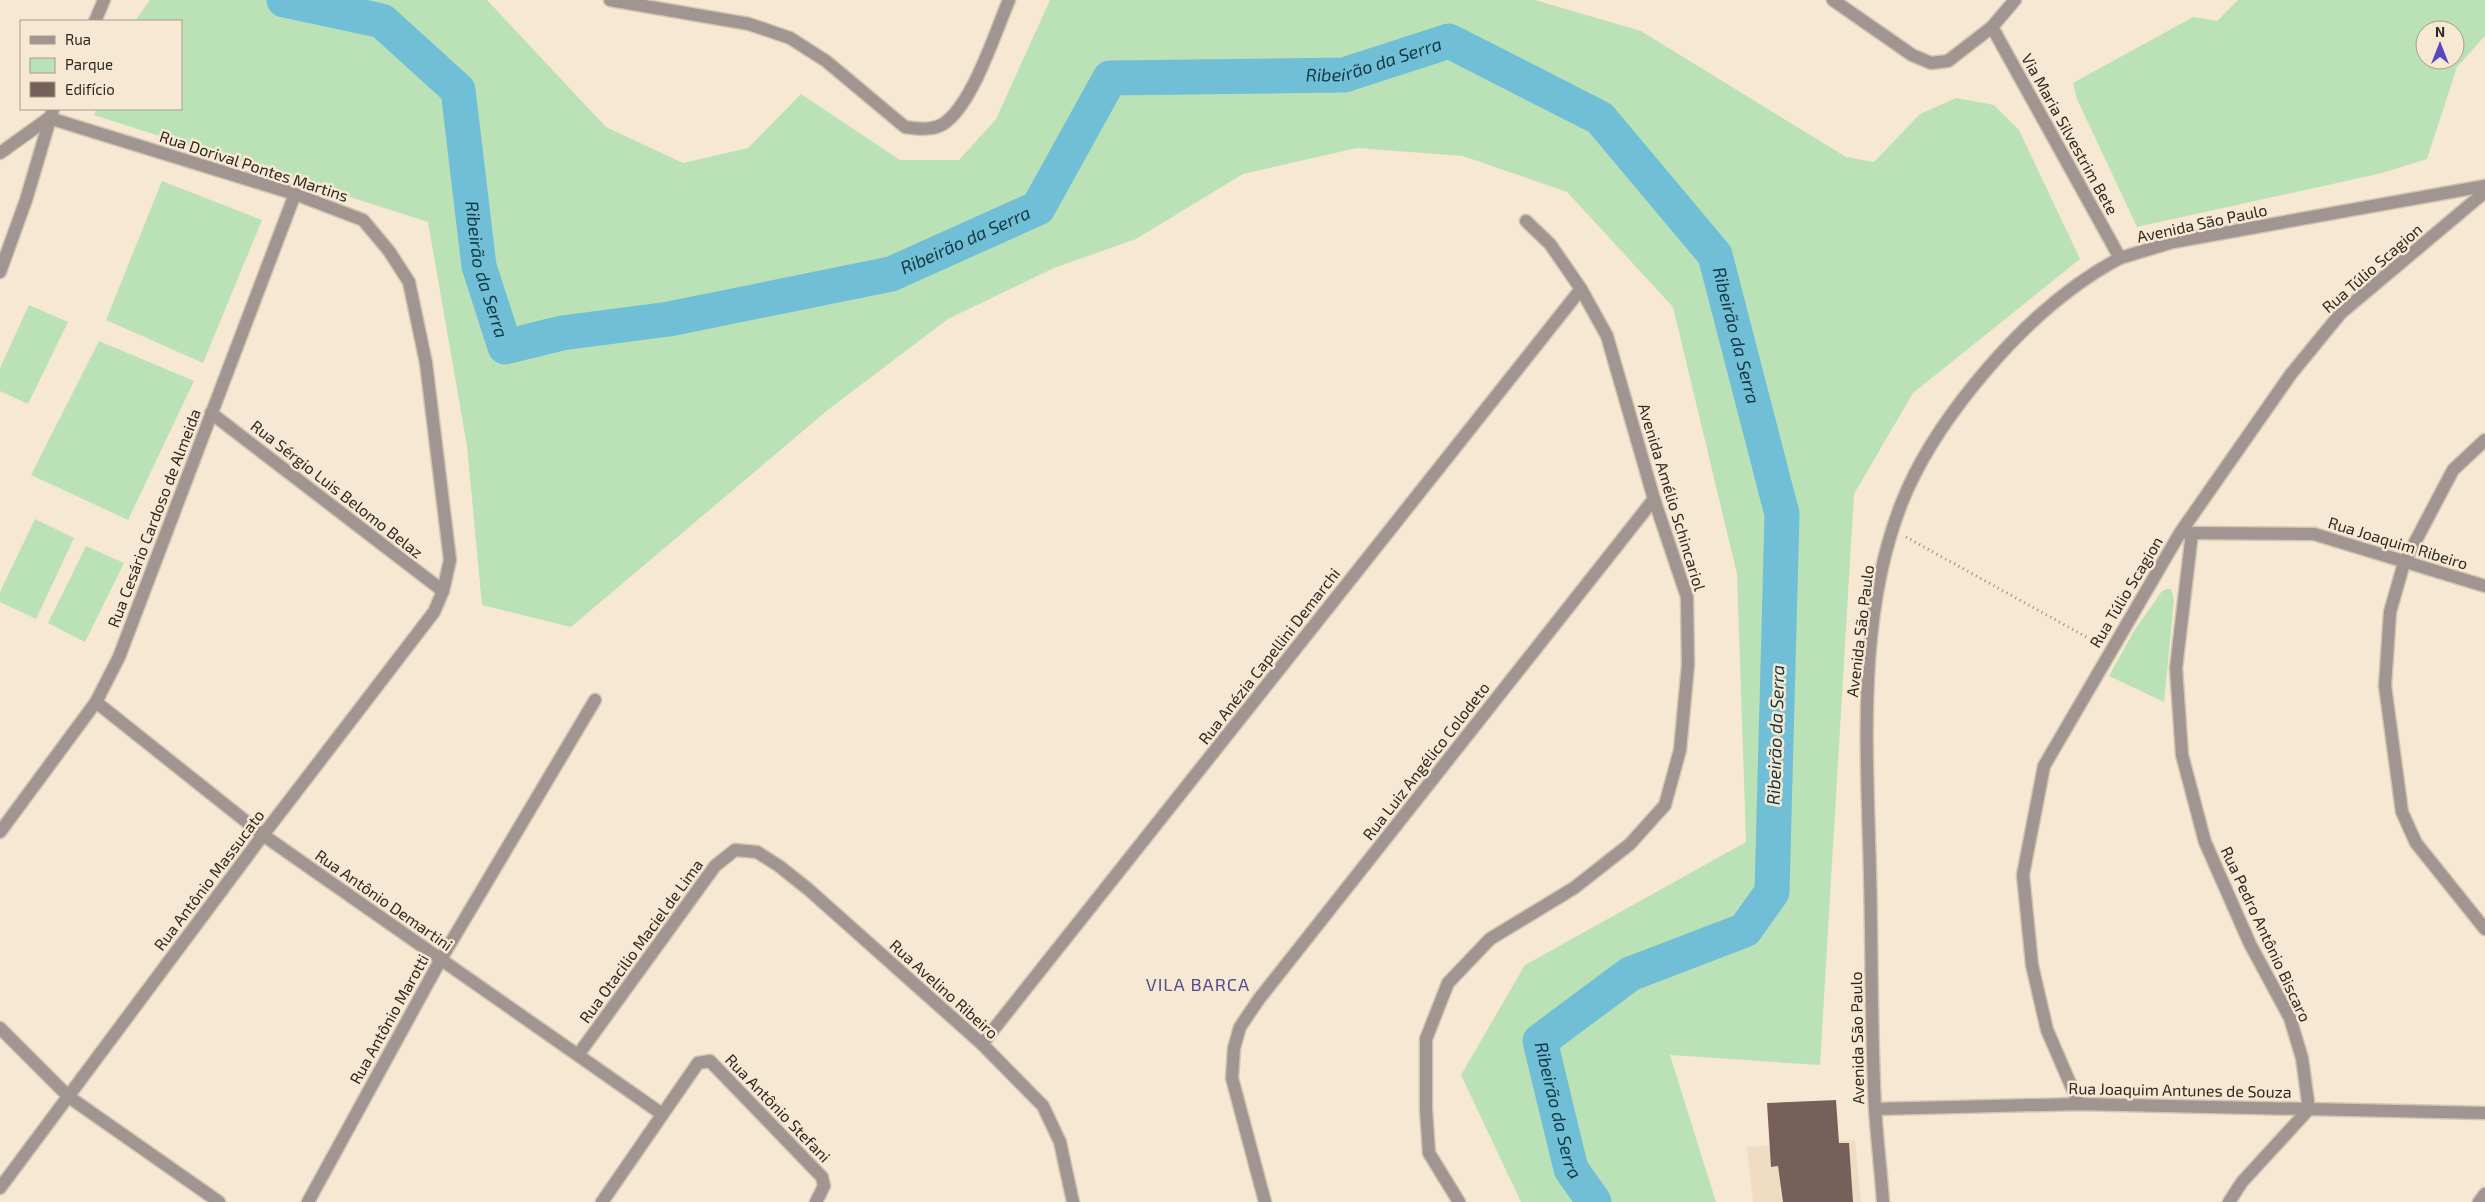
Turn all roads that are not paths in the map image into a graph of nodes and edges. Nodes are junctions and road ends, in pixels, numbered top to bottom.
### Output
1 (104, 0) edge
2 (610, 0) edge
3 (1009, 0) edge
4 (1833, 0) edge
5 (2015, 0) edge
6 (95, 20) edge
7 (1992, 27) junction
8 (51, 114) edge
9 (0, 153) edge
10 (2485, 186) edge
11 (2485, 192) edge
12 (295, 194) junction
13 (1526, 221) dead end
14 (2120, 258) junction
15 (0, 272) edge
16 (1580, 289) junction
17 (211, 412) junction
18 (2485, 440) edge
19 (1654, 499) junction
20 (2186, 533) junction
21 (2404, 563) junction
22 (2485, 586) edge
23 (443, 591) junction
24 (595, 700) dead end
25 (96, 702) junction
26 (0, 832) edge
27 (263, 835) junction
28 (736, 850) joint
29 (2485, 930) edge
30 (440, 959) junction
31 (0, 1028) edge
32 (982, 1044) junction
33 (578, 1055) junction
34 (69, 1097) junction
35 (2079, 1104) junction
36 (1875, 1109) junction
37 (2310, 1109) junction
38 (2485, 1113) edge
39 (662, 1114) junction
40 (0, 1188) edge
41 (2485, 1194) edge
42 (219, 1202) edge
43 (308, 1202) edge
44 (602, 1202) edge
45 (816, 1202) edge
46 (1073, 1202) edge
47 (1265, 1202) edge
48 (1459, 1202) edge
49 (1883, 1202) edge
50 (2229, 1202) edge
51 (2479, 1202) edge

1 - 6 street
2 - 3 street
4 - 7 street
5 - 7 street
7 - 14 street, Via Maria Silvestrim Bete
8 - 9 street
8 - 12 street, Rua Dorival Pontes Martins
8 - 15 street
10 - 14 street, Avenida São Paulo
11 - 20 street, Rua Túlio Scagion
12 - 17 street, Rua Cesário Cardoso de Almeida
12 - 23 street, Rua Dorival Pontes Martins
13 - 16 street, Avenida Amélio Schincariol
14 - 36 street, Avenida São Paulo
16 - 19 street, Avenida Amélio Schincariol
16 - 32 street, Rua Anézia Capellini Demarchi
17 - 23 street, Rua Sérgio Luis Belomo Belaz
17 - 25 street, Rua Cesário Cardoso de Almeida
18 - 21 street
19 - 47 street, Rua Luiz Angélico Colodeto
19 - 48 street, Avenida Amélio Schincariol
20 - 21 street, Rua Joaquim Ribeiro
20 - 35 street, Rua Túlio Scagion
20 - 37 street, Rua Pedro Antônio Biscaro
21 - 22 street, Rua Joaquim Ribeiro
21 - 29 street
23 - 27 street, Rua Antônio Massucato
24 - 30 street, Rua Antônio Marotti
25 - 26 street, Rua Cesário Cardoso de Almeida
25 - 27 street, Rua Antônio Demartini
27 - 30 street, Rua Antônio Demartini
27 - 34 street, Rua Antônio Massucato
28 - 32 street, Rua Avelino Ribeiro
28 - 33 street, Rua Otacilio Maciel de Lima
30 - 33 street, Rua Antônio Demartini
30 - 43 street, Rua Antônio Marotti
31 - 34 street
32 - 46 street, Rua Avelino Ribeiro
33 - 39 street, Rua Antônio Demartini
34 - 40 street, Rua Antônio Massucato
34 - 42 street
35 - 36 street, Rua Joaquim Antunes de Souza
35 - 37 street, Rua Joaquim Antunes de Souza
36 - 49 street, Avenida São Paulo
37 - 38 street, Rua Joaquim Antunes de Souza
37 - 50 street
39 - 44 street
39 - 45 street, Rua Antônio Stefani
41 - 51 street

